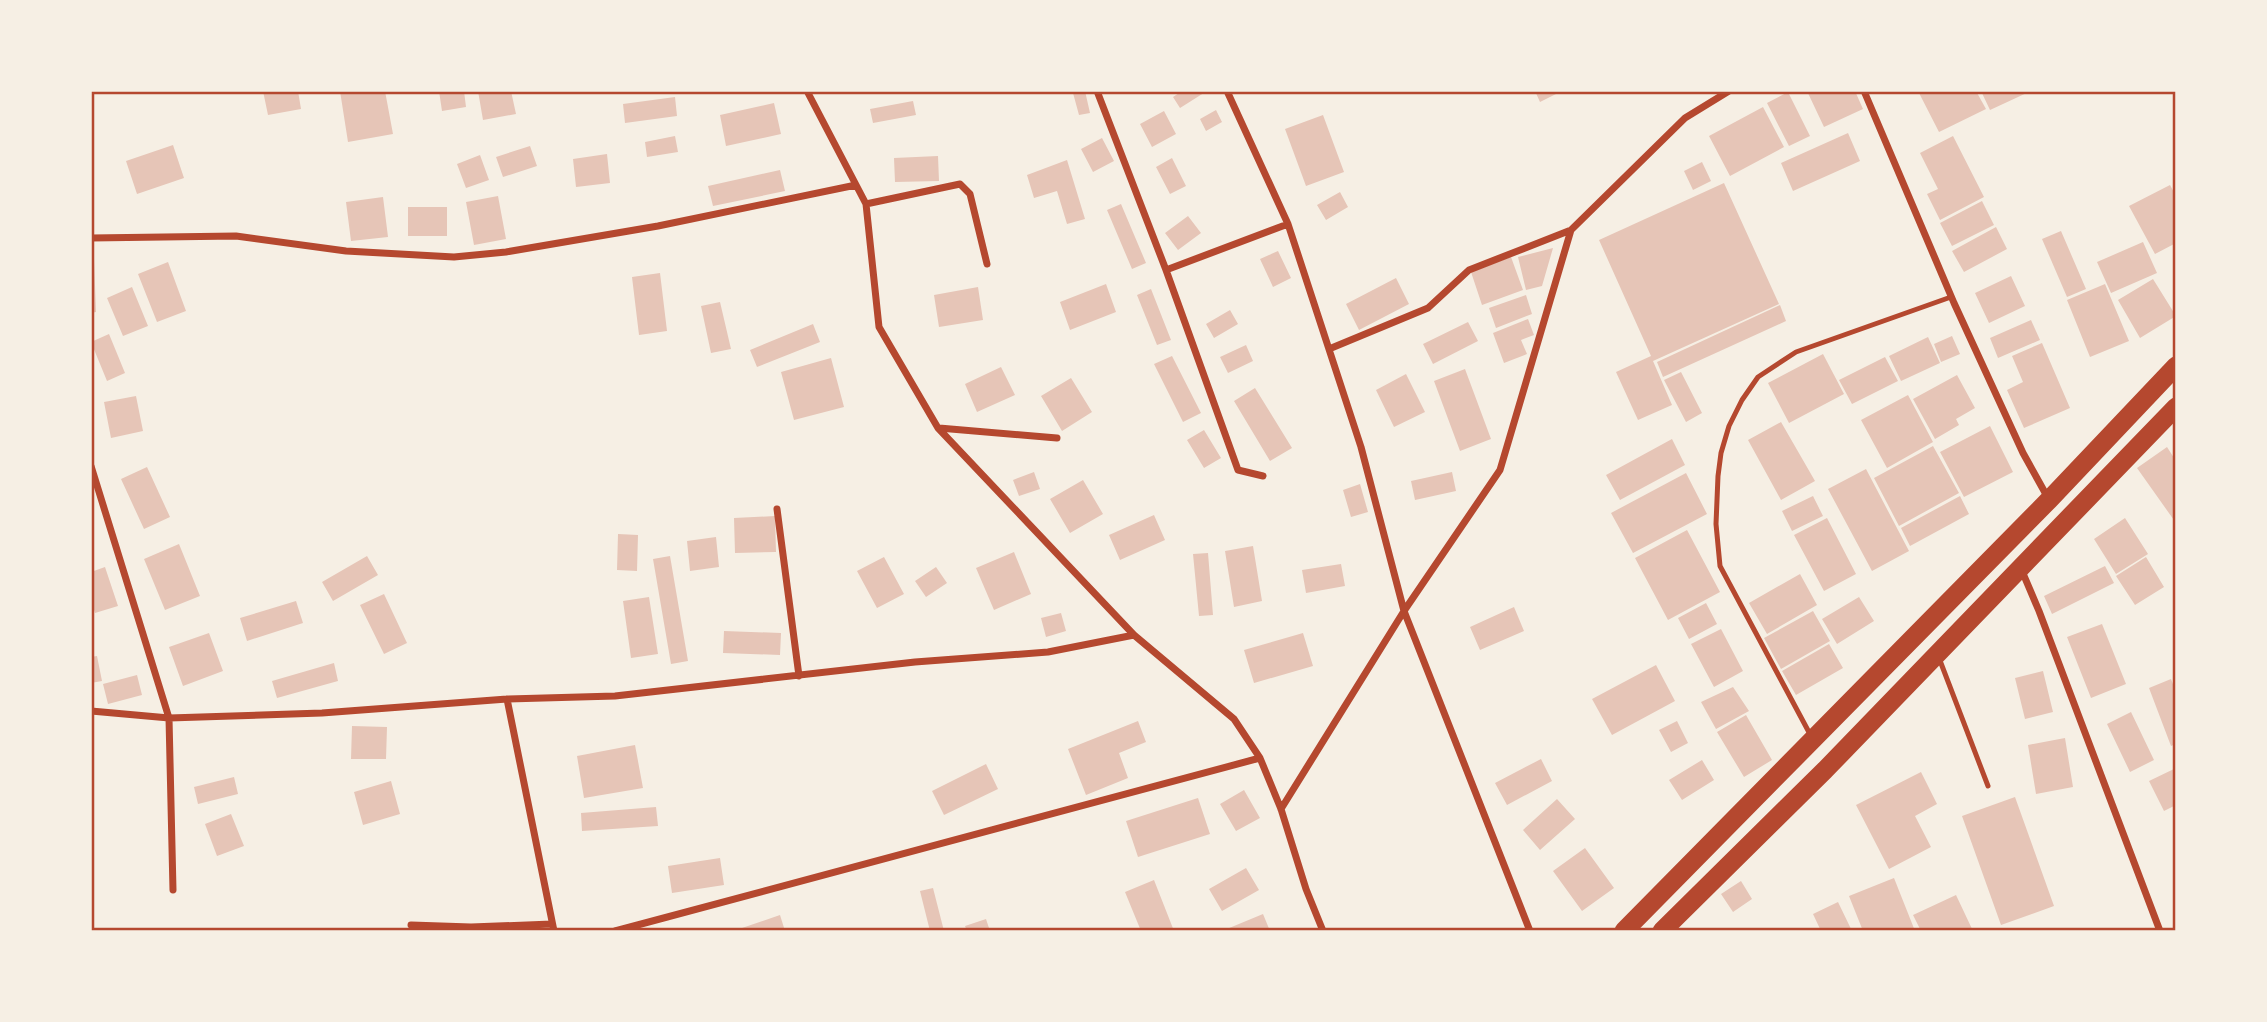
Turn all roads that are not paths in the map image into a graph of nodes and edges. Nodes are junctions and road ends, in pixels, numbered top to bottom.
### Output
1 (807, 91) edge
2 (1097, 91) edge
3 (1227, 91) edge
4 (1729, 91) edge
5 (1864, 91) edge
6 (856, 185) junction
7 (866, 204) junction
8 (1288, 224) junction
9 (1571, 230) junction
10 (91, 238) edge
11 (987, 264) dead end
12 (1166, 270) junction
13 (1951, 297) junction
14 (1329, 349) junction
15 (2176, 366) edge
16 (2176, 407) edge
17 (938, 428) junction
18 (1057, 438) dead end
19 (91, 466) edge
20 (1263, 476) dead end
21 (2049, 500) junction
22 (777, 509) dead end
23 (2020, 567) junction
24 (1404, 611) junction
25 (1134, 635) junction
26 (1936, 652) junction
27 (799, 677) junction
28 (507, 699) junction
29 (91, 711) edge
30 (169, 718) junction
31 (1814, 740) junction
32 (1260, 758) junction
33 (1988, 786) dead end
34 (1281, 809) junction
35 (173, 890) dead end
36 (411, 925) dead end
37 (553, 928) edge
38 (615, 931) edge
39 (1323, 931) edge
40 (1530, 931) edge
41 (1624, 931) edge
42 (1662, 931) edge
43 (2160, 931) edge

1 - 6 street
2 - 12 street
3 - 8 street
4 - 9 street
5 - 13 street
6 - 7 street
6 - 10 street
7 - 11 street
7 - 17 street
8 - 12 street
8 - 14 street
9 - 14 street
9 - 24 street
12 - 20 street
13 - 21 street
13 - 31 lane
14 - 24 street
15 - 21 highway
16 - 23 highway
17 - 18 street
17 - 25 street
19 - 30 street
21 - 31 highway
22 - 27 street
23 - 26 highway
23 - 43 street
24 - 34 street
24 - 40 street
25 - 27 street
25 - 32 street
26 - 33 lane
26 - 42 highway
27 - 28 street
28 - 30 street
28 - 37 street
29 - 30 street
30 - 35 street
31 - 41 highway
32 - 34 street
32 - 38 street
34 - 39 street
36 - 37 street

